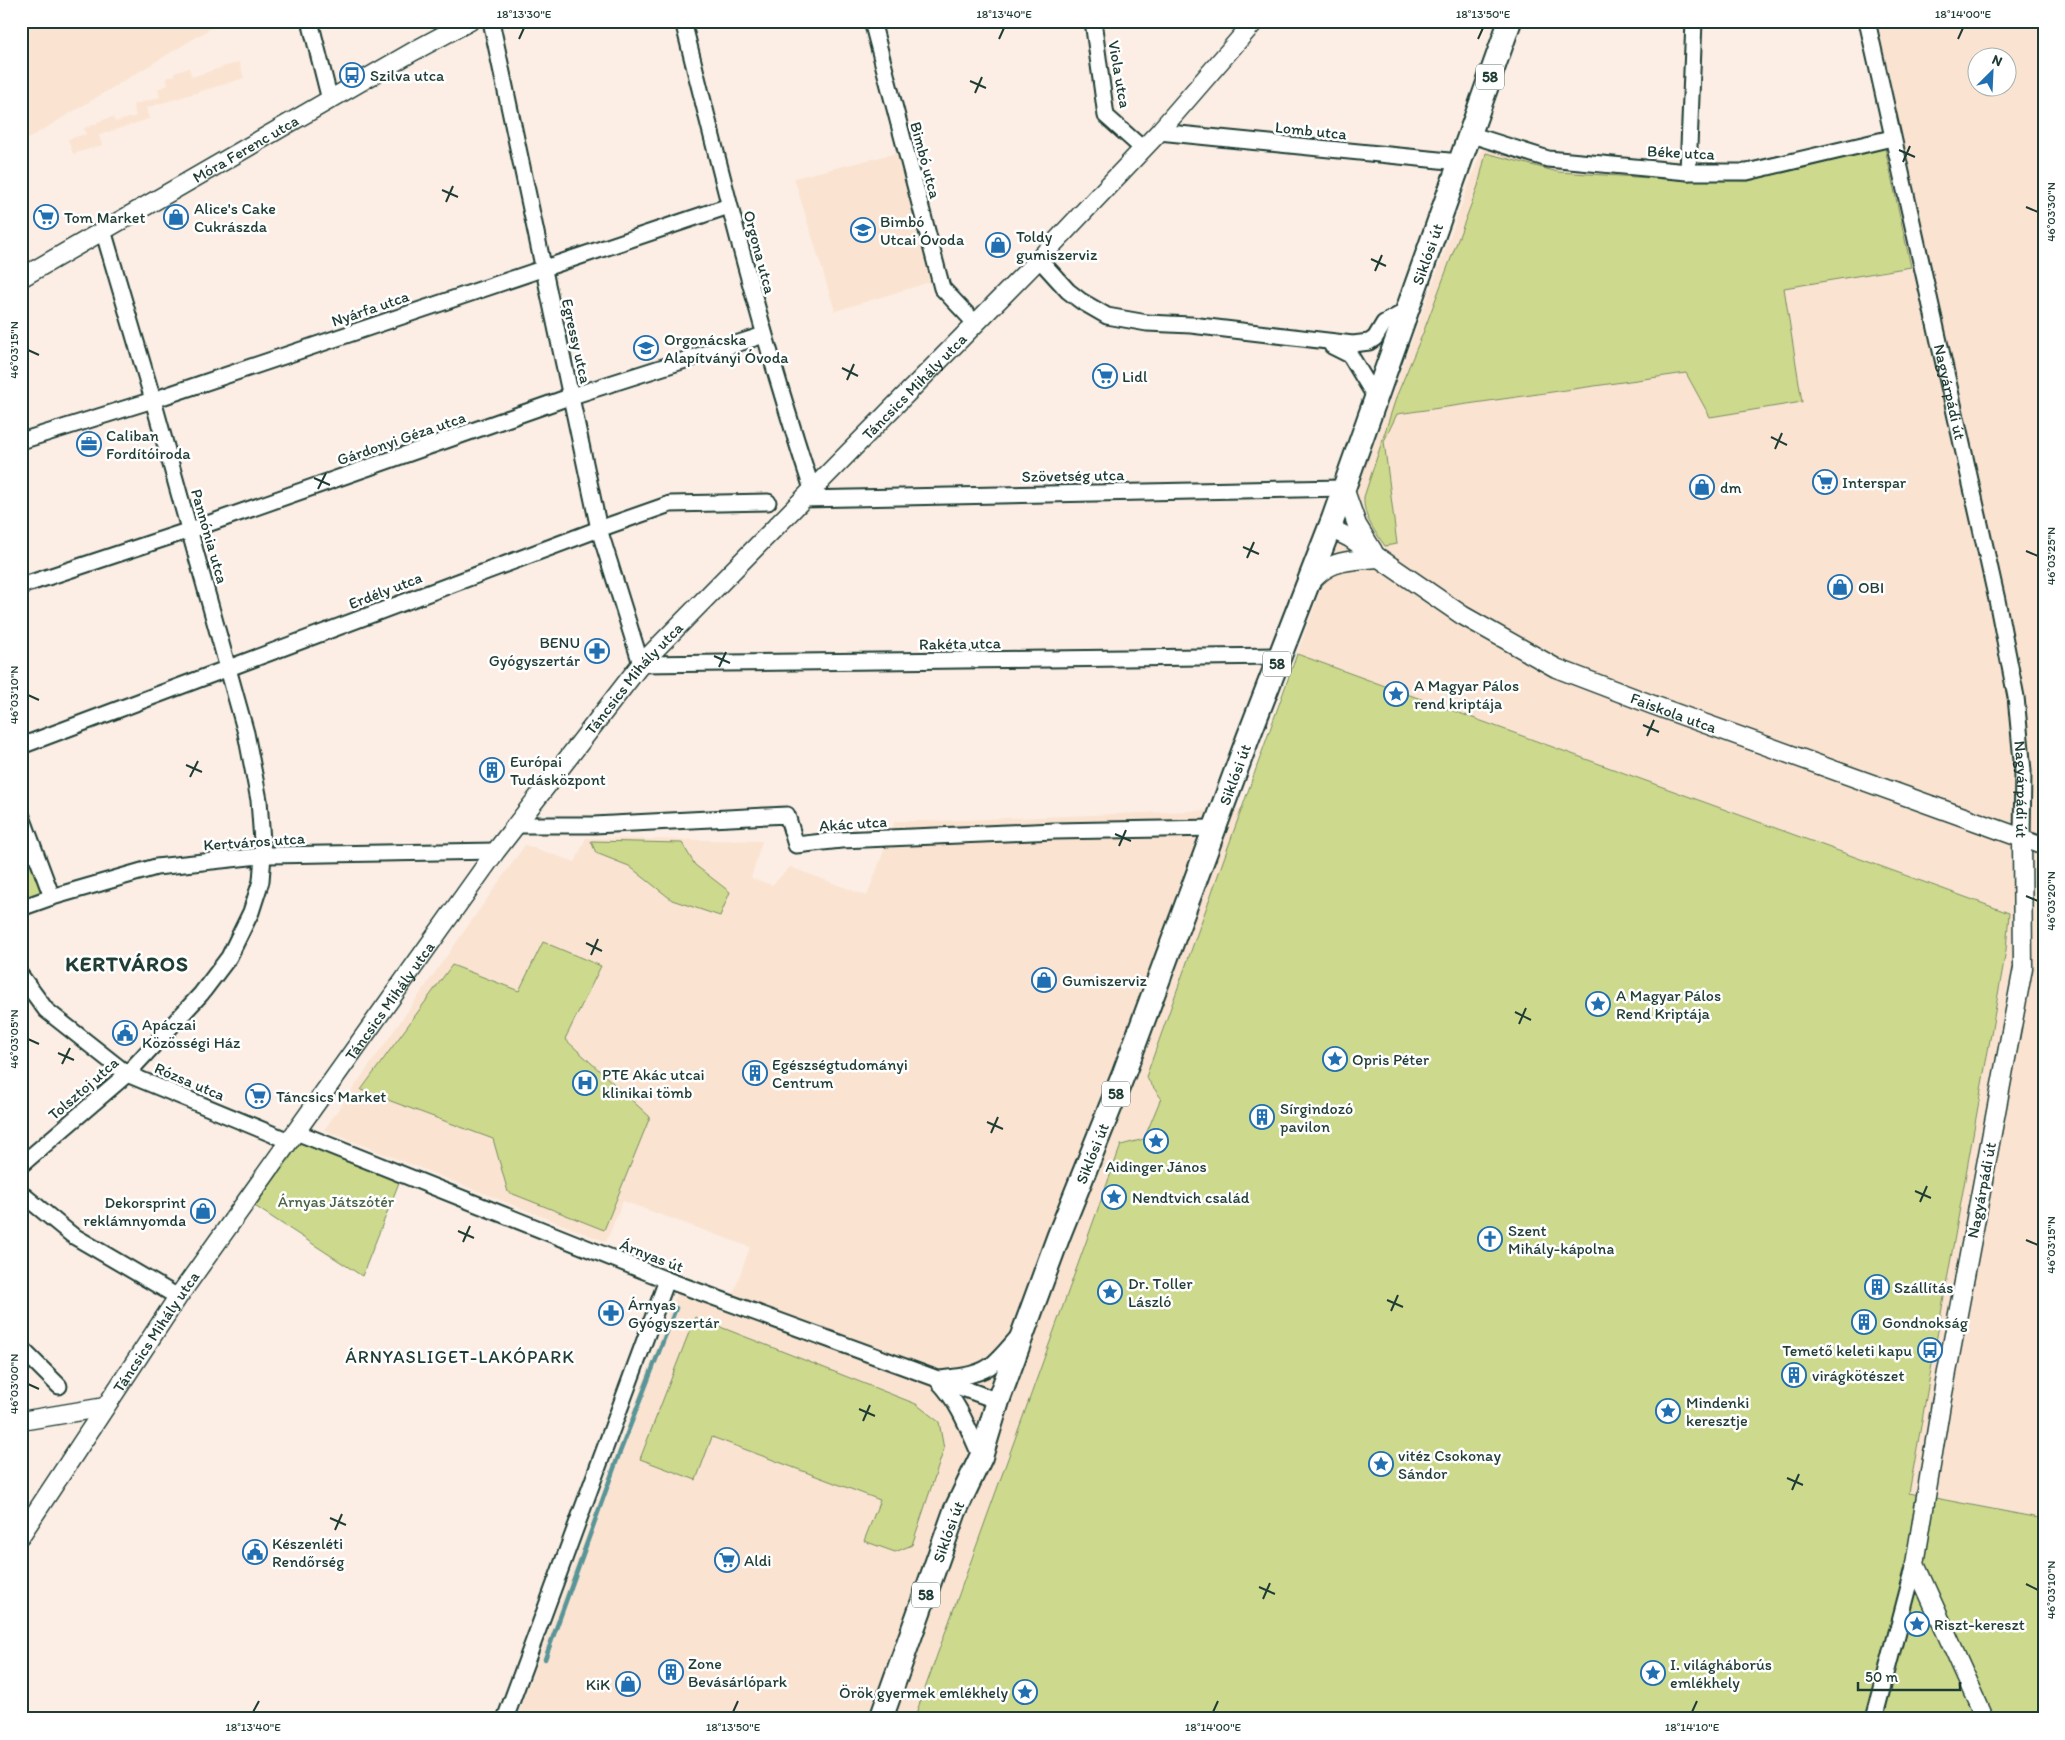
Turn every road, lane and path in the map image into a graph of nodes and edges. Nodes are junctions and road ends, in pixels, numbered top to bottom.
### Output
1 (310, 21) edge
2 (470, 21) edge
3 (491, 21) edge
4 (683, 21) edge
5 (872, 21) edge
6 (1093, 21) edge
7 (1255, 21) edge
8 (1510, 21) edge
9 (1694, 21) edge
10 (1867, 21) edge
11 (330, 100) junction
12 (1159, 132) junction
13 (1470, 134) junction
14 (1892, 138) junction
15 (1143, 149) junction
16 (1459, 162) junction
17 (1688, 172) junction
18 (729, 206) junction
19 (103, 230) junction
20 (1040, 258) junction
21 (543, 268) junction
22 (21, 278) edge
23 (1406, 310) junction
24 (976, 324) junction
25 (764, 335) junction
26 (1302, 338) junction
27 (572, 396) junction
28 (1376, 398) junction
29 (153, 400) junction
30 (21, 441) edge
31 (1344, 488) junction
32 (807, 494) junction
33 (768, 502) dead end
34 (1330, 528) junction
35 (599, 529) junction
36 (190, 530) junction
37 (1377, 558) junction
38 (21, 586) edge
39 (1305, 590) junction
40 (1280, 656) junction
41 (641, 664) junction
42 (229, 668) junction
43 (21, 746) edge
44 (21, 814) edge
45 (516, 825) junction
46 (1215, 828) junction
47 (2022, 838) junction
48 (2044, 846) edge
49 (496, 851) junction
50 (263, 855) junction
51 (52, 897) junction
52 (21, 908) edge
53 (21, 976) edge
54 (127, 1074) junction
55 (292, 1137) junction
56 (21, 1165) edge
57 (21, 1193) edge
58 (667, 1280) junction
59 (178, 1297) junction
60 (1024, 1330) junction
61 (21, 1348) edge
62 (936, 1380) junction
63 (59, 1386) dead end
64 (998, 1401) junction
65 (106, 1407) junction
66 (21, 1421) edge
67 (981, 1457) junction
68 (21, 1535) edge
69 (1915, 1564) junction
70 (505, 1719) edge
71 (881, 1719) edge
72 (1874, 1719) edge
73 (1984, 1719) edge

1 - 11 street
2 - 11 street, Móra Ferenc utca
3 - 21 street, Egressy utca
4 - 18 street, Orgona utca
5 - 24 street, Bimbó utca
6 - 15 street, Viola utca
7 - 12 street, Táncsics Mihály utca
8 - 13 main road, Siklósi út / 58
9 - 17 street
10 - 14 street, Nagyárpádi út
11 - 19 street, Móra Ferenc utca
12 - 15 street, Táncsics Mihály utca
12 - 16 street, Lomb utca
13 - 16 main road, Siklósi út / 58
13 - 17 street, Béke utca
14 - 17 street, Béke utca
14 - 47 street, Nagyárpádi út
15 - 20 street, Táncsics Mihály utca
16 - 23 main road, Siklósi út / 58
18 - 21 street, Nyárfa utca
18 - 25 street, Orgona utca
19 - 22 street, Móra Ferenc utca
19 - 29 street, Pannónia utca
20 - 24 street, Táncsics Mihály utca
20 - 26 street
21 - 27 street, Egressy utca
21 - 29 street, Nyárfa utca
23 - 26 street
23 - 28 main road, Siklósi út / 58
24 - 32 street, Táncsics Mihály utca
25 - 27 street, Gárdonyi Géza utca
25 - 32 street, Orgona utca
26 - 28 street
27 - 35 street, Egressy utca
27 - 36 street, Gárdonyi Géza utca
28 - 31 main road, Siklósi út / 58
29 - 30 street, Nyárfa utca
29 - 36 street, Pannónia utca
31 - 32 street, Szövetség utca
31 - 34 main road, 58
31 - 37 street
32 - 41 street, Táncsics Mihály utca
33 - 35 street, Erdély utca
34 - 37 street, Faiskola utca
34 - 39 main road, 58
35 - 41 street, Egressy utca
35 - 42 street, Erdély utca
36 - 38 street, Gárdonyi Géza utca
36 - 42 street, Pannónia utca
37 - 39 street
37 - 47 street, Faiskola utca
39 - 40 main road, Siklósi út / 58
40 - 41 street, Rakéta utca
40 - 46 main road, Siklósi út / 58
41 - 45 street, Táncsics Mihály utca
42 - 43 street, Erdély utca
42 - 50 street, Pannónia utca
44 - 51 street
45 - 46 street, Akác utca
45 - 49 street, Táncsics Mihály utca
46 - 60 main road, Siklósi út / 58
47 - 48 street, Faiskola utca
47 - 69 street, Nagyárpádi út
49 - 50 street, Kertváros utca
49 - 55 street, Táncsics Mihály utca
50 - 51 street, Kertváros utca
50 - 54 street, Tolsztoj utca
51 - 52 street, Kertváros utca
53 - 54 street, Rózsa utca
54 - 55 street, Rózsa utca
54 - 56 street, Tolsztoj utca
55 - 58 street, Árnyas út
55 - 59 street, Táncsics Mihály utca
57 - 59 street
58 - 62 street, Árnyas út
58 - 70 street
59 - 65 street, Táncsics Mihály utca
60 - 62 street
60 - 64 main road, Siklósi út / 58
61 - 63 street
62 - 64 street, Árnyas út
62 - 67 street
64 - 67 main road, Siklósi út / 58
65 - 66 street
65 - 68 street, Táncsics Mihály utca
67 - 71 main road, Siklósi út / 58
69 - 72 street
69 - 73 street

